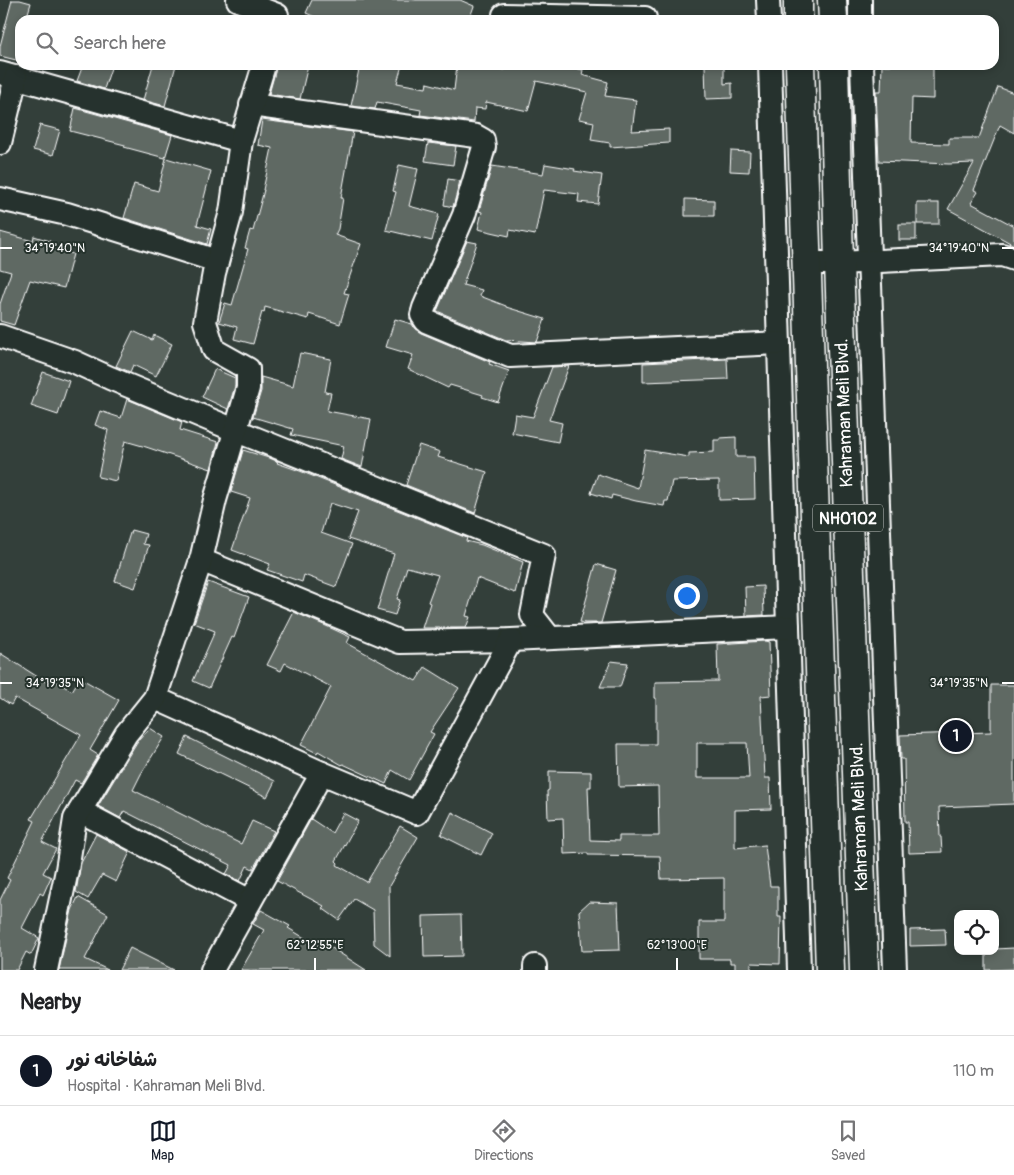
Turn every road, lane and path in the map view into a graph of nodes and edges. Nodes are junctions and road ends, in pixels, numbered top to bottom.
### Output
1 (238, 0) edge
2 (768, 0) edge
3 (798, 0) edge
4 (832, 0) edge
5 (860, 0) edge
6 (588, 8) edge
7 (279, 12) edge
8 (503, 12) edge
9 (628, 15) edge
10 (769, 15) edge
11 (798, 15) edge
12 (832, 15) edge
13 (860, 15) edge
14 (262, 70) edge
15 (770, 70) edge
16 (800, 70) edge
17 (834, 70) edge
18 (862, 70) edge
19 (8, 75) edge
20 (251, 105) junction
21 (242, 141) junction
22 (0, 143) edge
23 (0, 199) edge
24 (1014, 259) edge
25 (217, 261) junction
26 (869, 261) junction
27 (806, 263) junction
28 (839, 263) junction
29 (0, 336) edge
30 (779, 343) junction
31 (236, 431) junction
32 (201, 560) junction
33 (788, 627) junction
34 (550, 638) junction
35 (511, 640) junction
36 (155, 698) junction
37 (322, 773) junction
38 (80, 811) junction
39 (250, 901) junction
40 (46, 970) edge
41 (212, 970) edge
42 (799, 970) edge
43 (830, 970) edge
44 (864, 970) edge
45 (895, 970) edge

1 - 7 street
2 - 10 street
3 - 11 highway
4 - 12 highway
5 - 13 street
6 - 8 street
6 - 9 street
14 - 20 street
15 - 30 street
16 - 27 highway, Kahraman Meli Blvd. / NH0102
17 - 28 highway, Kahraman Meli Blvd. / NH0102
18 - 26 street
19 - 21 street
19 - 22 street
20 - 21 street
20 - 30 street
21 - 25 street
23 - 25 street
24 - 26 street
25 - 31 street
26 - 28 street
26 - 45 street
27 - 28 street
27 - 43 highway, Kahraman Meli Blvd. / NH0102
28 - 44 highway, Kahraman Meli Blvd. / NH0102
29 - 31 street
30 - 33 street
31 - 32 street
31 - 34 street
32 - 35 street
32 - 36 street
33 - 34 street
33 - 42 street
34 - 35 street
35 - 37 street
36 - 37 street
36 - 38 street
37 - 39 street
38 - 39 street
38 - 40 street
39 - 41 street

